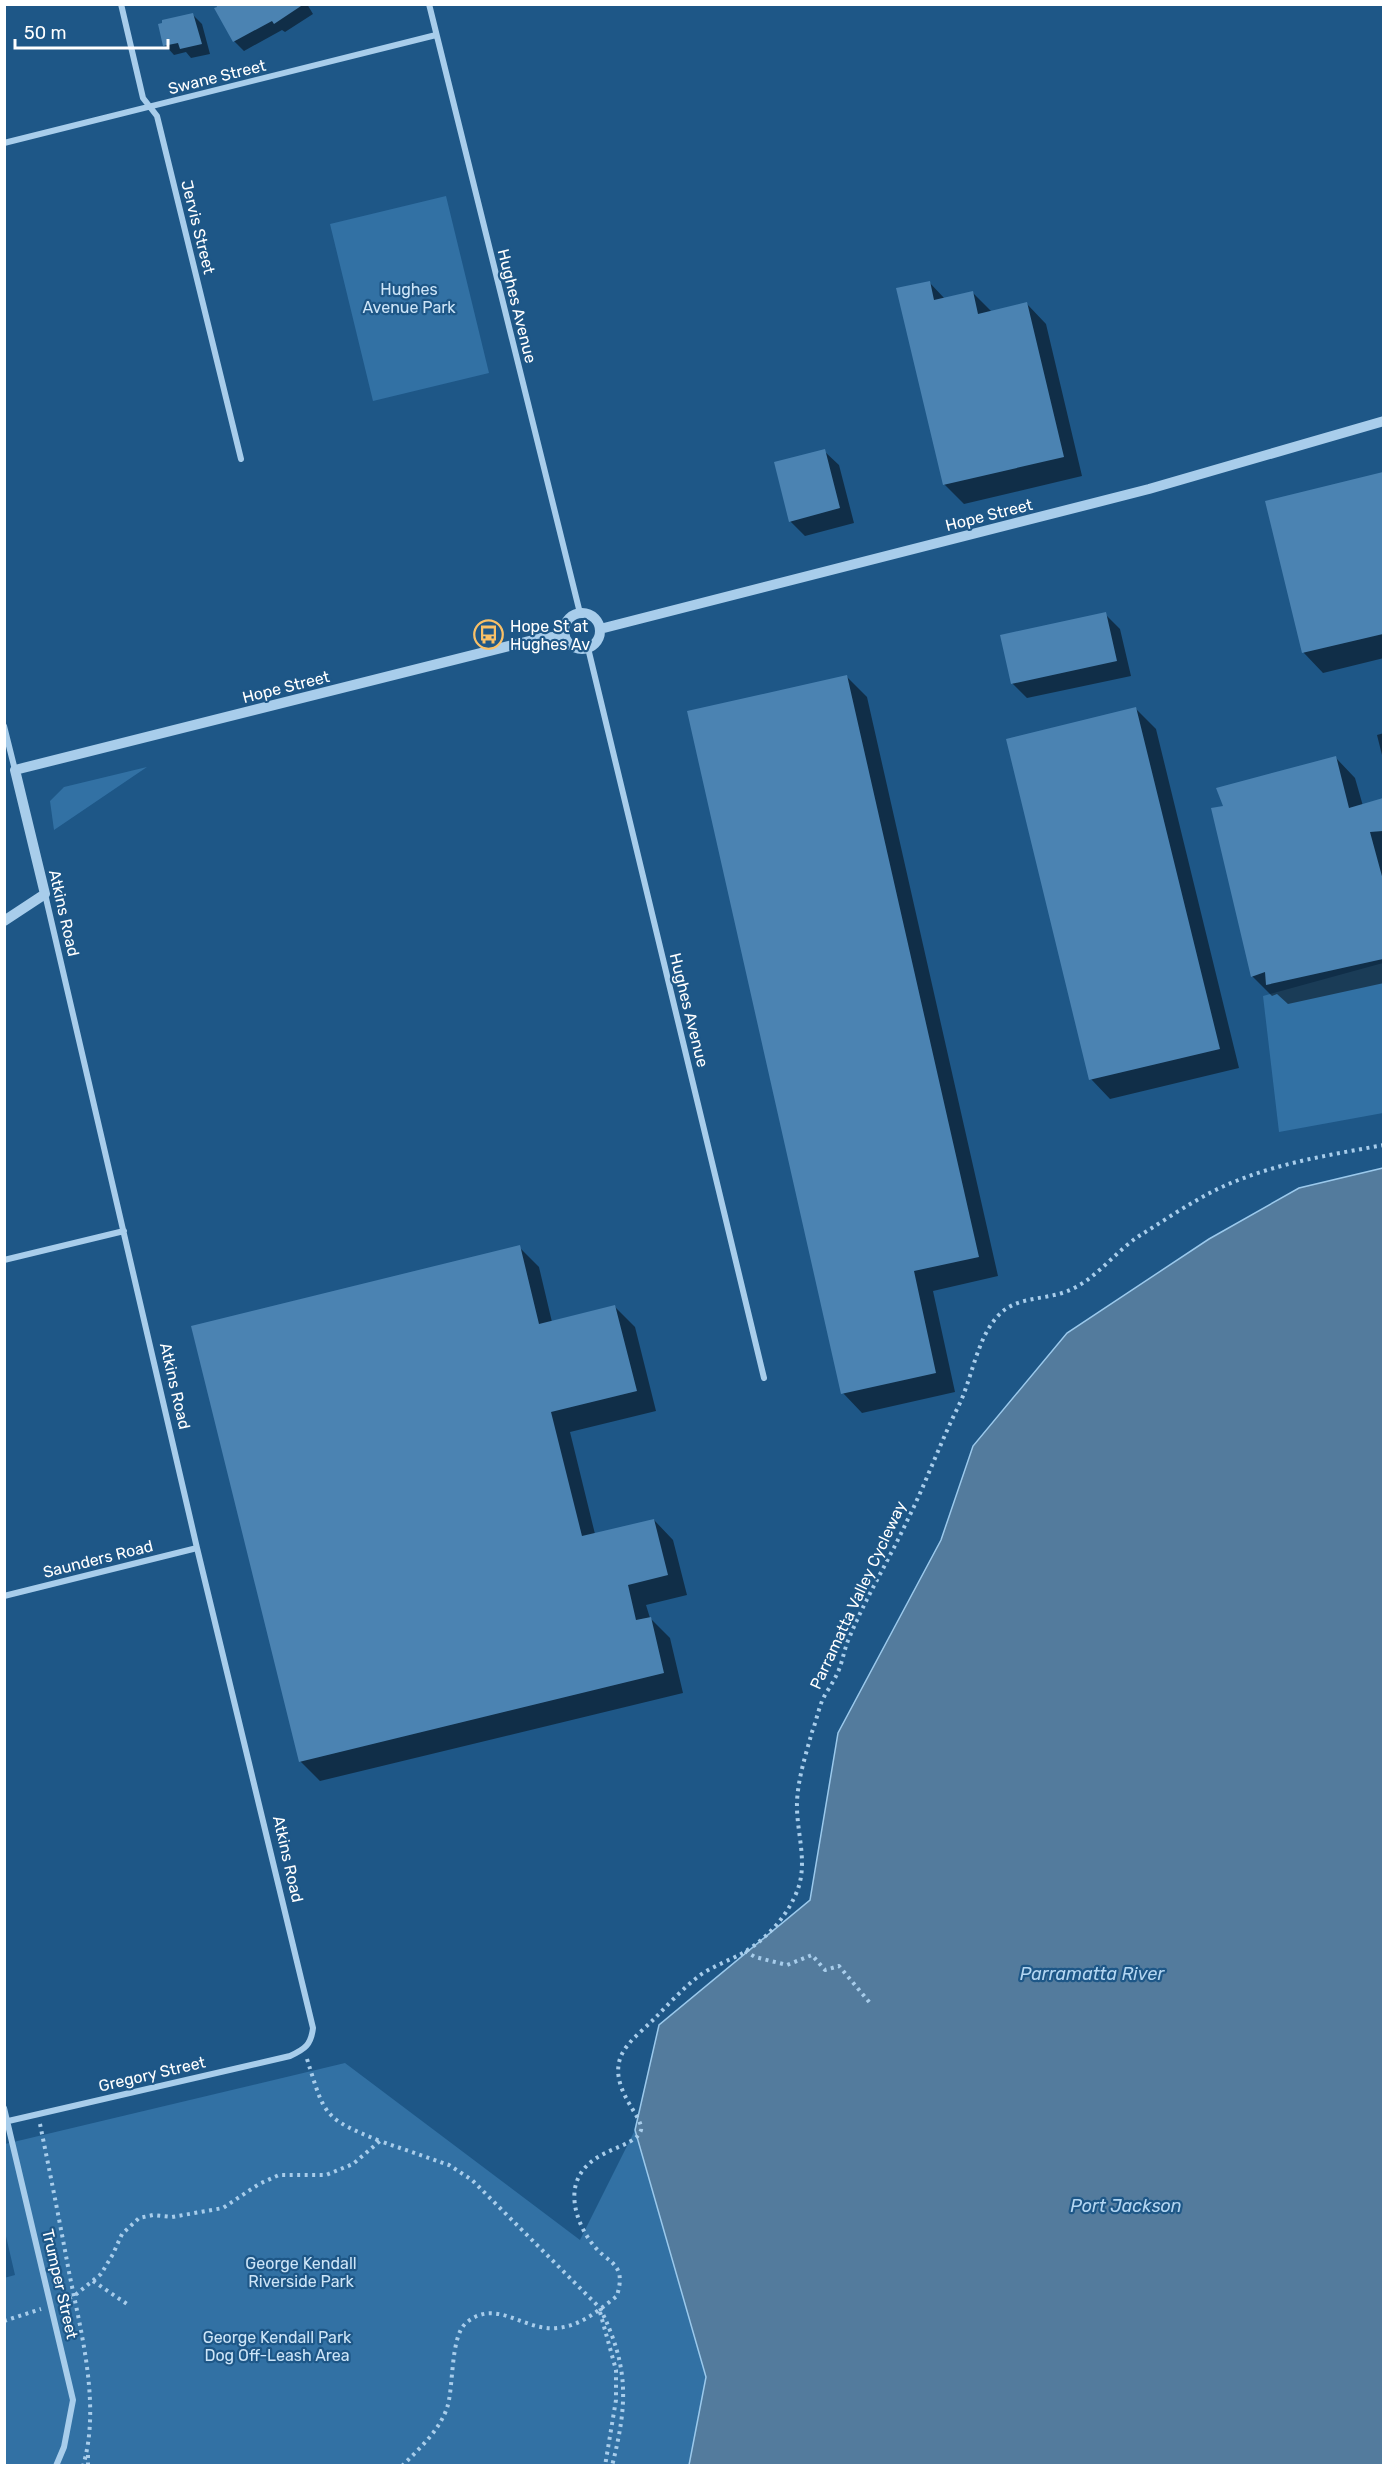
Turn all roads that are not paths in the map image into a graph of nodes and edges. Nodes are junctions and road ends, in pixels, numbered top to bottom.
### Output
1 (121, 4) edge
2 (429, 4) edge
3 (436, 35) junction
4 (150, 107) junction
5 (4, 143) edge
6 (1383, 422) edge
7 (241, 459) dead end
8 (580, 613) junction
9 (600, 629) junction
10 (565, 636) junction
11 (588, 648) junction
12 (4, 726) edge
13 (15, 770) junction
14 (45, 894) junction
15 (4, 921) edge
16 (124, 1231) junction
17 (4, 1260) edge
18 (764, 1378) dead end
19 (197, 1548) junction
20 (4, 1596) edge
21 (304, 2049) joint
22 (4, 2108) edge
23 (6, 2122) edge
24 (56, 2466) edge

1 - 4 street, Jervis Street
2 - 3 street, Hughes Avenue
3 - 4 street, Swane Street
3 - 8 street, Hughes Avenue
4 - 5 street, Swane Street
4 - 7 street, Jervis Street
6 - 9 street, Hope Street
8 - 9 street
8 - 10 street
9 - 11 street
10 - 11 street
10 - 13 street, Hope Street
11 - 18 street, Hughes Avenue
12 - 13 street, Atkins Road
13 - 14 street, Atkins Road
14 - 15 street
14 - 16 street, Atkins Road
16 - 17 street
16 - 19 street, Atkins Road
19 - 20 street, Saunders Road
19 - 21 street, Atkins Road
21 - 23 street, Gregory Street
22 - 23 street, Trumper Street
23 - 24 street, Trumper Street

